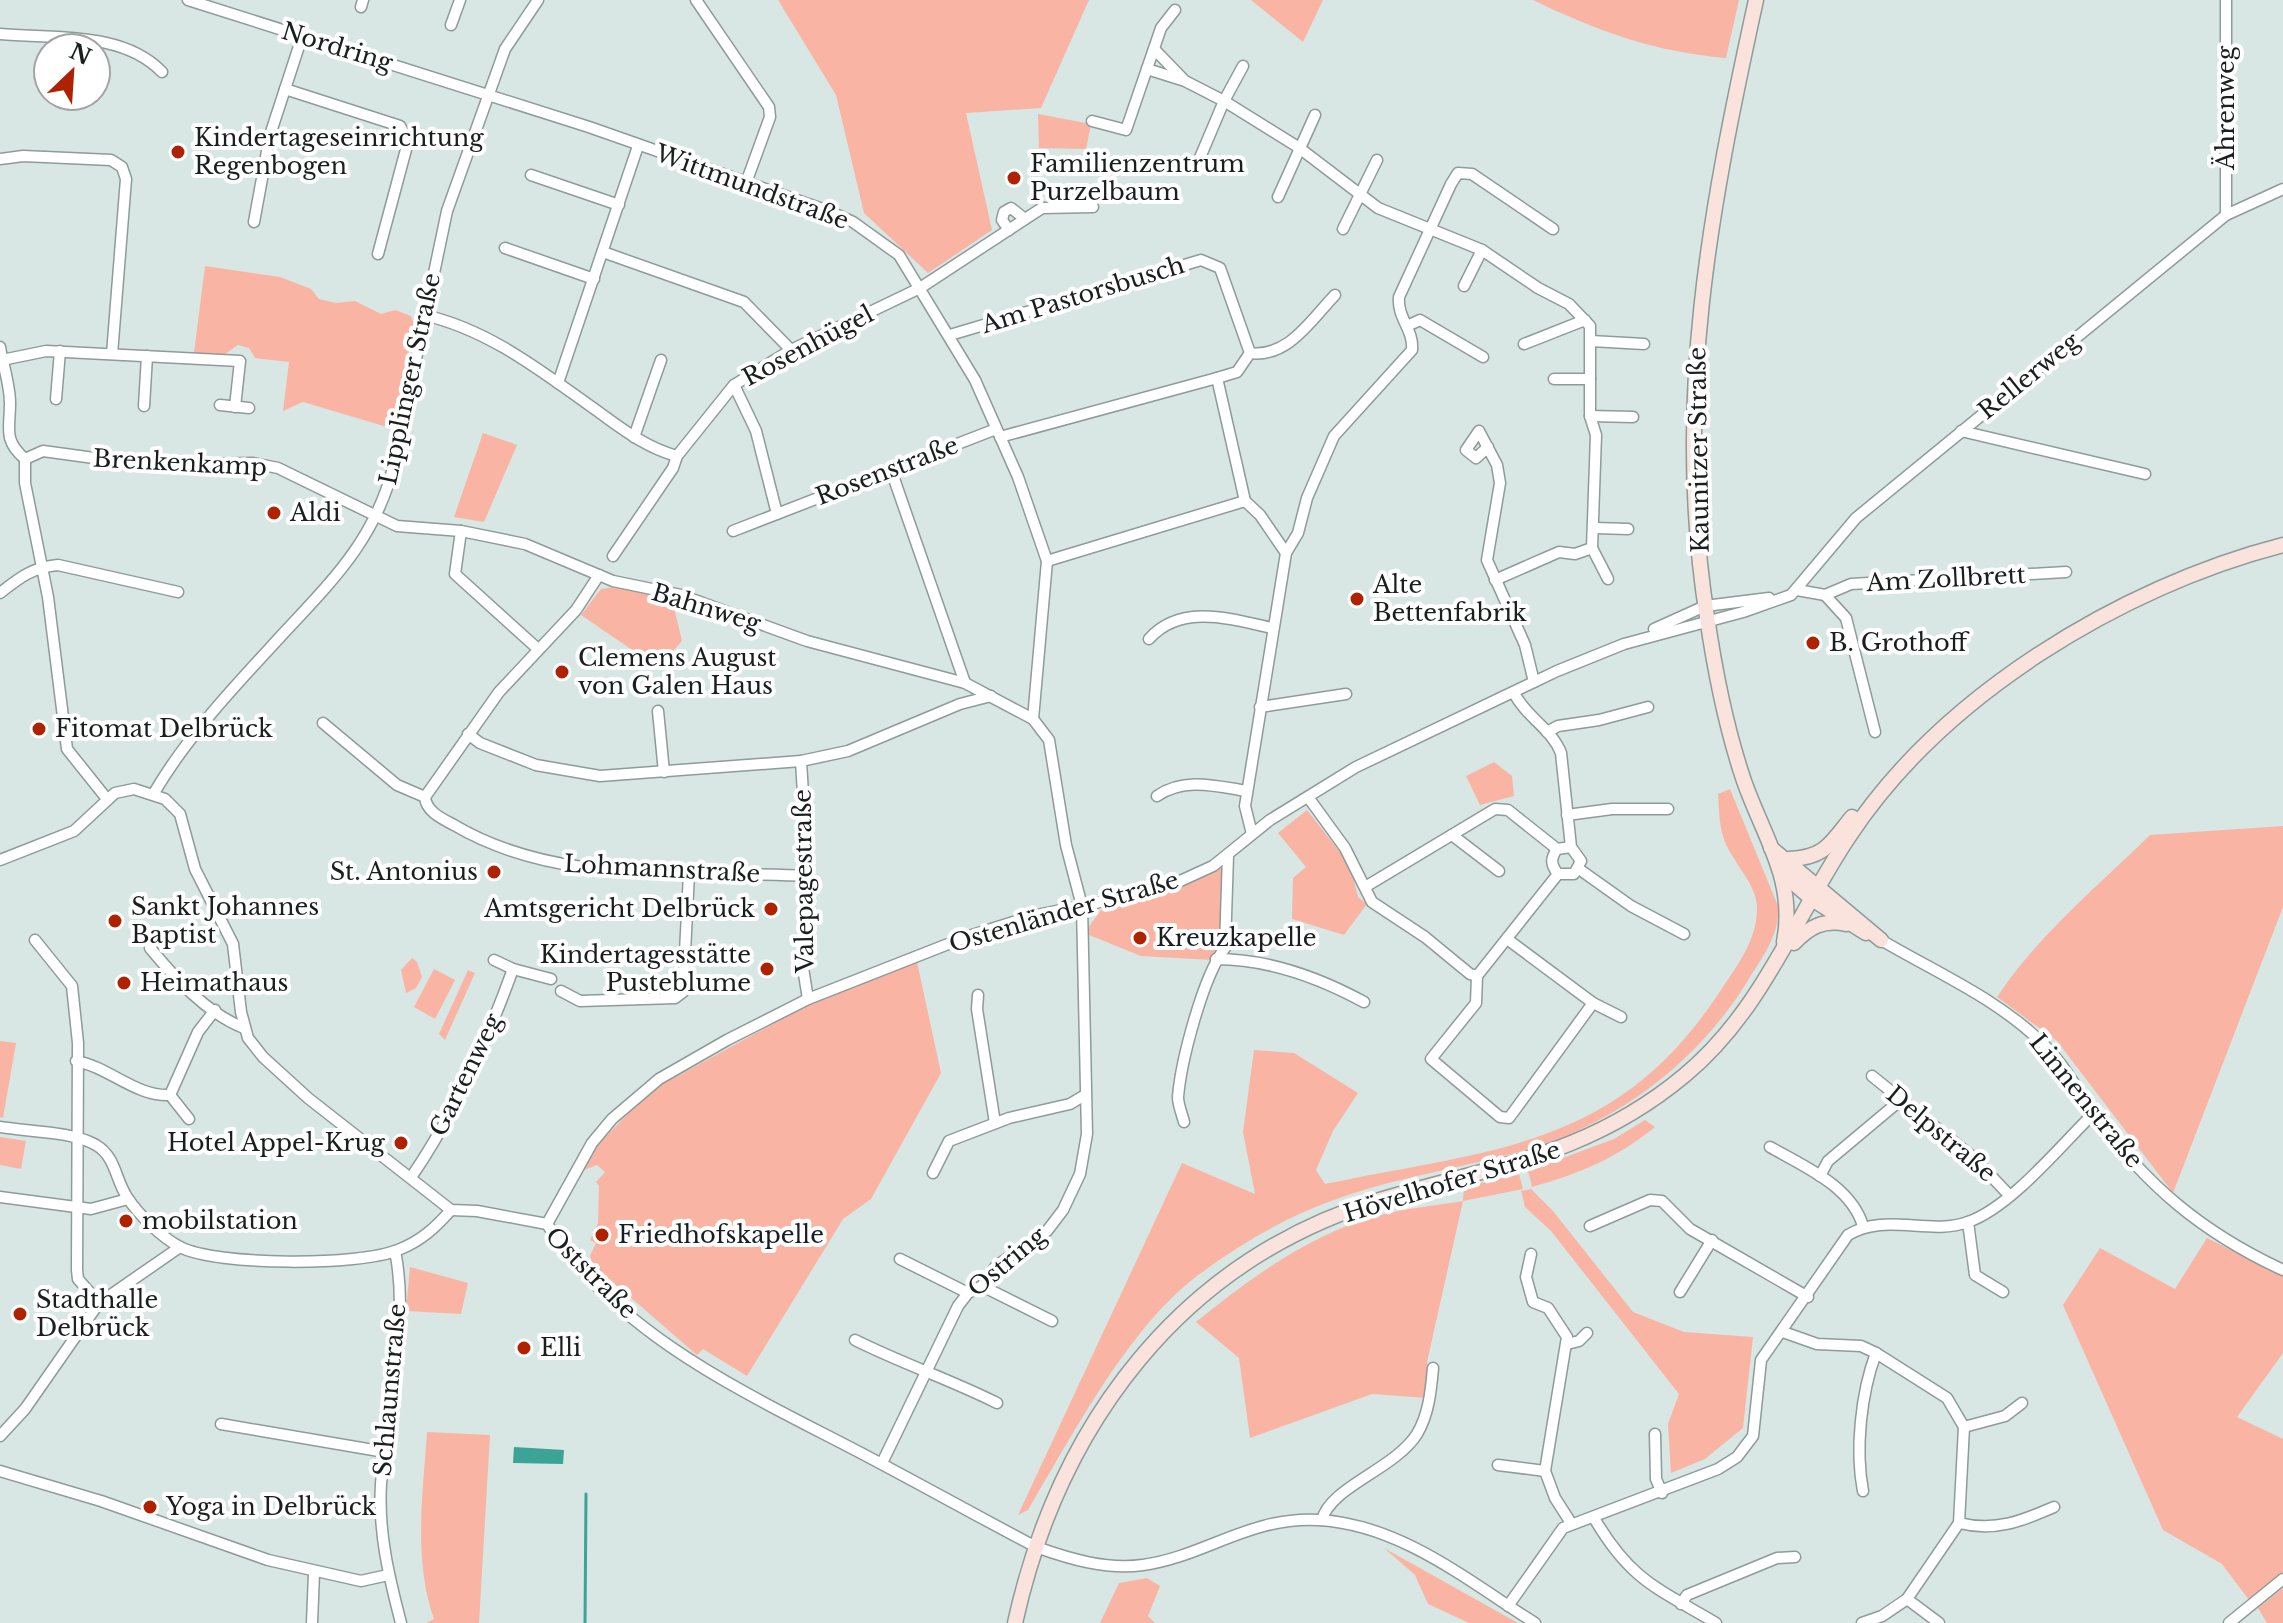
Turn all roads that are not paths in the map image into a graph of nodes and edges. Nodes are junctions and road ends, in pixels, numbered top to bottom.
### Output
1 (188, 0) edge
2 (460, 0) edge
3 (538, 0) edge
4 (696, 0) edge
5 (1756, 0) edge
6 (2226, 0) edge
7 (1175, 10) dead end
8 (451, 25) dead end
9 (0, 34) edge
10 (302, 37) junction
11 (1154, 49) junction
12 (1243, 66) dead end
13 (1147, 69) junction
14 (162, 72) dead end
15 (1185, 81) junction
16 (285, 89) junction
17 (485, 95) junction
18 (1224, 101) junction
19 (1315, 115) dead end
20 (1092, 121) dead end
21 (638, 146) junction
22 (1298, 147) junction
23 (0, 159) edge
24 (1199, 160) dead end
25 (1377, 160) dead end
26 (531, 175) dead end
27 (746, 183) junction
28 (2283, 189) edge
29 (1358, 194) junction
30 (1278, 197) dead end
31 (619, 205) junction
32 (1093, 207) dead end
33 (2226, 215) junction
34 (1025, 219) junction
35 (254, 222) dead end
36 (1343, 229) dead end
37 (1553, 229) dead end
38 (1009, 230) junction
39 (1432, 230) junction
40 (505, 248) dead end
41 (1482, 250) junction
42 (603, 252) junction
43 (378, 254) dead end
44 (594, 279) junction
45 (1464, 286) dead end
46 (920, 288) junction
47 (1335, 295) dead end
48 (424, 315) junction
49 (1585, 320) junction
50 (1407, 326) junction
51 (950, 335) junction
52 (1591, 341) junction
53 (1524, 344) dead end
54 (1644, 344) dead end
55 (0, 347) edge
56 (791, 350) junction
57 (60, 351) junction
58 (1250, 353) junction
59 (112, 354) junction
60 (147, 356) junction
61 (1483, 357) dead end
62 (2, 360) junction
63 (661, 360) dead end
64 (1217, 378) junction
65 (1554, 379) dead end
66 (1590, 379) junction
67 (558, 383) junction
68 (734, 385) junction
69 (56, 399) dead end
70 (220, 405) dead end
71 (144, 406) dead end
72 (235, 407) junction
73 (249, 408) dead end
74 (1590, 416) junction
75 (1633, 417) dead end
76 (1961, 431) junction
77 (998, 433) junction
78 (634, 437) junction
79 (5, 443) edge
80 (1488, 447) dead end
81 (677, 456) junction
82 (25, 459) junction
83 (891, 470) junction
84 (2145, 474) dead end
85 (1245, 501) junction
86 (777, 514) junction
87 (374, 517) junction
88 (1595, 528) junction
89 (1628, 529) dead end
90 (461, 531) junction
91 (733, 531) dead end
92 (2283, 545) edge
93 (1592, 548) junction
94 (1286, 553) junction
95 (613, 556) dead end
96 (1047, 561) junction
97 (41, 567) junction
98 (2066, 572) dead end
99 (599, 575) junction
100 (1608, 579) dead end
101 (1495, 580) junction
102 (1797, 590) junction
103 (178, 592) dead end
104 (0, 593) edge
105 (1825, 595) junction
106 (1706, 613) junction
107 (1272, 628) junction
108 (1149, 639) dead end
109 (538, 649) junction
110 (1534, 682) junction
111 (965, 683) junction
112 (1514, 693) junction
113 (1346, 694) dead end
114 (991, 696) junction
115 (1260, 707) junction
116 (1648, 707) dead end
117 (658, 711) dead end
118 (1033, 719) junction
119 (323, 723) dead end
120 (1547, 732) junction
121 (1875, 732) dead end
122 (468, 734) junction
123 (801, 761) junction
124 (664, 772) junction
125 (1247, 791) junction
126 (154, 793) junction
127 (1157, 796) dead end
128 (425, 797) junction
129 (1308, 797) junction
130 (107, 799) junction
131 (1874, 799) junction
132 (1668, 809) dead end
133 (1567, 815) junction
134 (1252, 834) junction
135 (1452, 835) junction
136 (1571, 847) junction
137 (1557, 849) junction
138 (1228, 855) junction
139 (0, 860) edge
140 (1785, 866) junction
141 (1579, 869) junction
142 (1499, 871) dead end
143 (689, 873) junction
144 (1558, 874) junction
145 (808, 876) junction
146 (1365, 887) junction
147 (1815, 893) junction
148 (1082, 906) junction
149 (1851, 926) junction
150 (1684, 934) dead end
151 (1507, 939) junction
152 (35, 940) dead end
153 (1881, 940) junction
154 (150, 948) dead end
155 (1782, 954) junction
156 (1216, 959) junction
157 (494, 960) dead end
158 (513, 969) junction
159 (1477, 976) junction
160 (551, 979) dead end
161 (561, 991) dead end
162 (978, 995) dead end
163 (808, 999) junction
164 (1364, 1002) dead end
165 (1593, 1003) junction
166 (215, 1010) junction
167 (1621, 1017) dead end
168 (244, 1028) junction
169 (76, 1061) junction
170 (1872, 1076) dead end
171 (170, 1095) junction
172 (1085, 1095) junction
173 (1902, 1099) junction
174 (2094, 1113) junction
175 (189, 1119) dead end
176 (1184, 1122) dead end
177 (995, 1123) junction
178 (0, 1127) edge
179 (76, 1139) junction
180 (1770, 1147) dead end
181 (933, 1173) dead end
182 (412, 1176) junction
183 (1820, 1176) junction
184 (2009, 1195) junction
185 (0, 1197) edge
186 (128, 1199) junction
187 (77, 1209) junction
188 (451, 1210) junction
189 (1968, 1222) junction
190 (547, 1224) junction
191 (1590, 1226) dead end
192 (1863, 1226) junction
193 (1712, 1240) junction
194 (180, 1247) junction
195 (395, 1251) junction
196 (1531, 1254) dead end
197 (900, 1259) dead end
198 (2283, 1270) edge
199 (982, 1286) junction
200 (1680, 1292) dead end
201 (2003, 1292) dead end
202 (968, 1293) junction
203 (1808, 1297) junction
204 (99, 1303) junction
205 (1052, 1321) dead end
206 (1783, 1332) junction
207 (1587, 1333) dead end
208 (855, 1340) dead end
209 (1567, 1344) junction
210 (1876, 1353) junction
211 (1433, 1368) dead end
212 (928, 1371) junction
213 (997, 1403) dead end
214 (2022, 1403) dead end
215 (221, 1424) dead end
216 (1964, 1427) junction
217 (1655, 1434) dead end
218 (0, 1436) edge
219 (385, 1452) junction
220 (882, 1463) junction
221 (1498, 1465) dead end
222 (0, 1471) edge
223 (1545, 1471) junction
224 (1863, 1491) dead end
225 (1662, 1493) junction
226 (2054, 1507) dead end
227 (1594, 1518) junction
228 (1322, 1520) junction
229 (1571, 1523) junction
230 (1959, 1523) junction
231 (1036, 1547) junction
232 (1795, 1557) dead end
233 (314, 1573) junction
234 (388, 1575) junction
235 (2283, 1579) edge
236 (1907, 1599) junction
237 (1681, 1604) junction
238 (1508, 1606) junction
239 (1017, 1620) edge
240 (1883, 1620) edge
241 (312, 1623) edge
242 (401, 1623) edge
243 (1535, 1623) edge
244 (1716, 1623) edge
245 (1862, 1623) edge
246 (1939, 1623) edge
247 (2229, 1623) edge

1 - 10 street, Nordring
2 - 8 street
3 - 17 street, Lipplinger Straße
4 - 27 street
5 - 106 main road, Kaunitzer Straße
6 - 33 street, Ährenweg
7 - 11 street
9 - 14 street
10 - 16 street
10 - 17 street, Nordring
11 - 13 street
11 - 15 street
12 - 18 street
13 - 15 street
13 - 20 street
15 - 18 street
16 - 35 street
16 - 43 street
17 - 21 street, Wittmundstraße
17 - 48 street, Lipplinger Straße
18 - 22 street
18 - 24 street
19 - 22 street
21 - 27 street, Wittmundstraße
21 - 31 street
22 - 29 street
22 - 30 street
23 - 59 street
25 - 29 street
26 - 31 street
27 - 46 street, Wittmundstraße
28 - 33 street, Rellerweg
29 - 36 street
29 - 39 street
31 - 42 street
32 - 34 street
33 - 76 street, Rellerweg
34 - 38 street, Rosenhügel
34 - 38 street
37 - 39 street
38 - 46 street, Rosenhügel
39 - 41 street
39 - 50 street
40 - 44 street
41 - 45 street
41 - 49 street
42 - 44 street
42 - 56 street
44 - 67 street
46 - 51 street, Wittmundstraße
46 - 56 street, Rosenhügel
47 - 58 street
48 - 67 street
48 - 87 street, Lipplinger Straße
49 - 52 street
49 - 53 street
50 - 61 street
50 - 94 street
51 - 58 street, Am Pastorsbusch
51 - 77 street, Wittmundstraße
52 - 54 street
52 - 66 street
55 - 62 street
56 - 68 street, Rosenhügel
57 - 59 street
57 - 62 street
57 - 69 street
58 - 64 street
59 - 60 street
60 - 71 street
60 - 72 street
62 - 79 street
63 - 78 street
64 - 77 street, Rosenstraße
64 - 85 street
65 - 66 street
66 - 74 street
67 - 78 street
68 - 81 street, Rosenhügel
68 - 86 street
70 - 72 street
72 - 73 street
74 - 75 street
74 - 88 street
76 - 84 street
76 - 102 street, Rellerweg
77 - 83 street, Rosenstraße
77 - 96 street, Wittmundstraße
78 - 81 street
79 - 82 street
80 - 101 street
81 - 95 street, Rosenhügel
82 - 87 street, Brenkenkamp
82 - 97 street
83 - 86 street, Rosenstraße
83 - 111 street
85 - 94 street
85 - 96 street
86 - 91 street, Rosenstraße
87 - 90 street, Bahnweg
87 - 126 street, Lipplinger Straße
88 - 89 street
88 - 93 street
90 - 99 street, Bahnweg
90 - 109 street
92 - 131 main road, Hövelhofer Straße
93 - 100 street
93 - 101 street
94 - 107 street
96 - 118 street, Wittmundstraße
97 - 103 street
97 - 104 street
97 - 130 street
98 - 105 street, Am Zollbrett
99 - 109 street
99 - 111 street, Bahnweg
101 - 110 street
102 - 105 street, Am Zollbrett
102 - 106 street
105 - 121 street
106 - 110 street, Ostenländer Straße
106 - 140 main road, Kaunitzer Straße
107 - 108 street
107 - 115 street
109 - 122 street
110 - 112 street, Ostenländer Straße
111 - 114 street, Bahnweg
112 - 120 street
112 - 129 street, Ostenländer Straße
113 - 115 street
114 - 118 street, Bahnweg
114 - 123 street
115 - 125 street
116 - 120 street
117 - 124 street
118 - 148 street
119 - 128 street, Lohmannstraße
120 - 133 street
122 - 124 street
122 - 128 street
123 - 124 street
123 - 145 street, Valepagestraße
125 - 127 street
125 - 134 street
126 - 130 street
126 - 168 street
128 - 143 street, Lohmannstraße
129 - 134 street, Ostenländer Straße
129 - 146 street
130 - 139 street
131 - 140 main road
131 - 147 main road, Hövelhofer Straße
132 - 133 street
133 - 136 street
134 - 138 street, Ostenländer Straße
135 - 137 street
135 - 142 street
135 - 146 street
136 - 137 street
136 - 141 street
137 - 144 street
138 - 148 street, Ostenländer Straße
138 - 156 street
140 - 147 main road
140 - 155 main road
141 - 144 street
141 - 150 street
143 - 145 street, Lohmannstraße
143 - 161 street
144 - 151 street
145 - 163 street, Valepagestraße
146 - 159 street
147 - 149 main road
147 - 153 main road
147 - 155 main road, Hövelhofer Straße
148 - 163 street, Ostenländer Straße
148 - 172 street, Ostring
149 - 153 main road
149 - 155 main road
151 - 159 street
151 - 165 street
152 - 169 street
153 - 174 street, Linnenstraße
154 - 166 street
155 - 231 main road, Hövelhofer Straße
156 - 164 street
156 - 176 street
157 - 158 street
158 - 160 street
158 - 182 street, Gartenweg
159 - 165 street
162 - 177 street
163 - 190 street, Ostenländer Straße
165 - 167 street
166 - 168 street
166 - 171 street
168 - 182 street
169 - 171 street
169 - 179 street
170 - 173 street, Delpstraße
171 - 175 street
172 - 177 street
172 - 199 street, Ostring
173 - 183 street
173 - 184 street, Delpstraße
174 - 184 street
174 - 198 street, Linnenstraße
177 - 181 street
178 - 179 street
179 - 186 street
179 - 187 street
180 - 183 street
182 - 188 street
183 - 192 street
184 - 189 street
185 - 187 street
186 - 187 street
186 - 194 street
187 - 204 street
188 - 190 street, Oststraße
188 - 195 street
189 - 192 street
189 - 201 street
190 - 220 street, Oststraße
191 - 193 street
192 - 203 street
193 - 200 street
193 - 203 street
194 - 195 street
194 - 204 street
195 - 219 street, Schlaunstraße
196 - 209 street
197 - 202 street
199 - 202 street, Ostring
199 - 205 street
202 - 212 street, Ostring
203 - 206 street
204 - 218 street
206 - 210 street
206 - 225 street
207 - 209 street
208 - 212 street
209 - 223 street
210 - 216 street
210 - 224 street
211 - 228 street
212 - 213 street
212 - 220 street, Ostring
214 - 216 street
215 - 219 street
216 - 230 street
217 - 225 street
219 - 234 street, Schlaunstraße
220 - 231 street, Oststraße
221 - 223 street
222 - 233 street
223 - 229 street
225 - 227 street
226 - 230 street
227 - 229 street
227 - 237 street
228 - 231 street, Oststraße
228 - 238 street, Oststraße
229 - 238 street
230 - 236 street
231 - 239 main road, Hövelhofer Straße
232 - 237 street
233 - 234 street
233 - 241 street
234 - 242 street, Schlaunstraße
235 - 247 street
236 - 240 street
236 - 246 street
237 - 244 street
238 - 243 street, Oststraße
240 - 245 street

